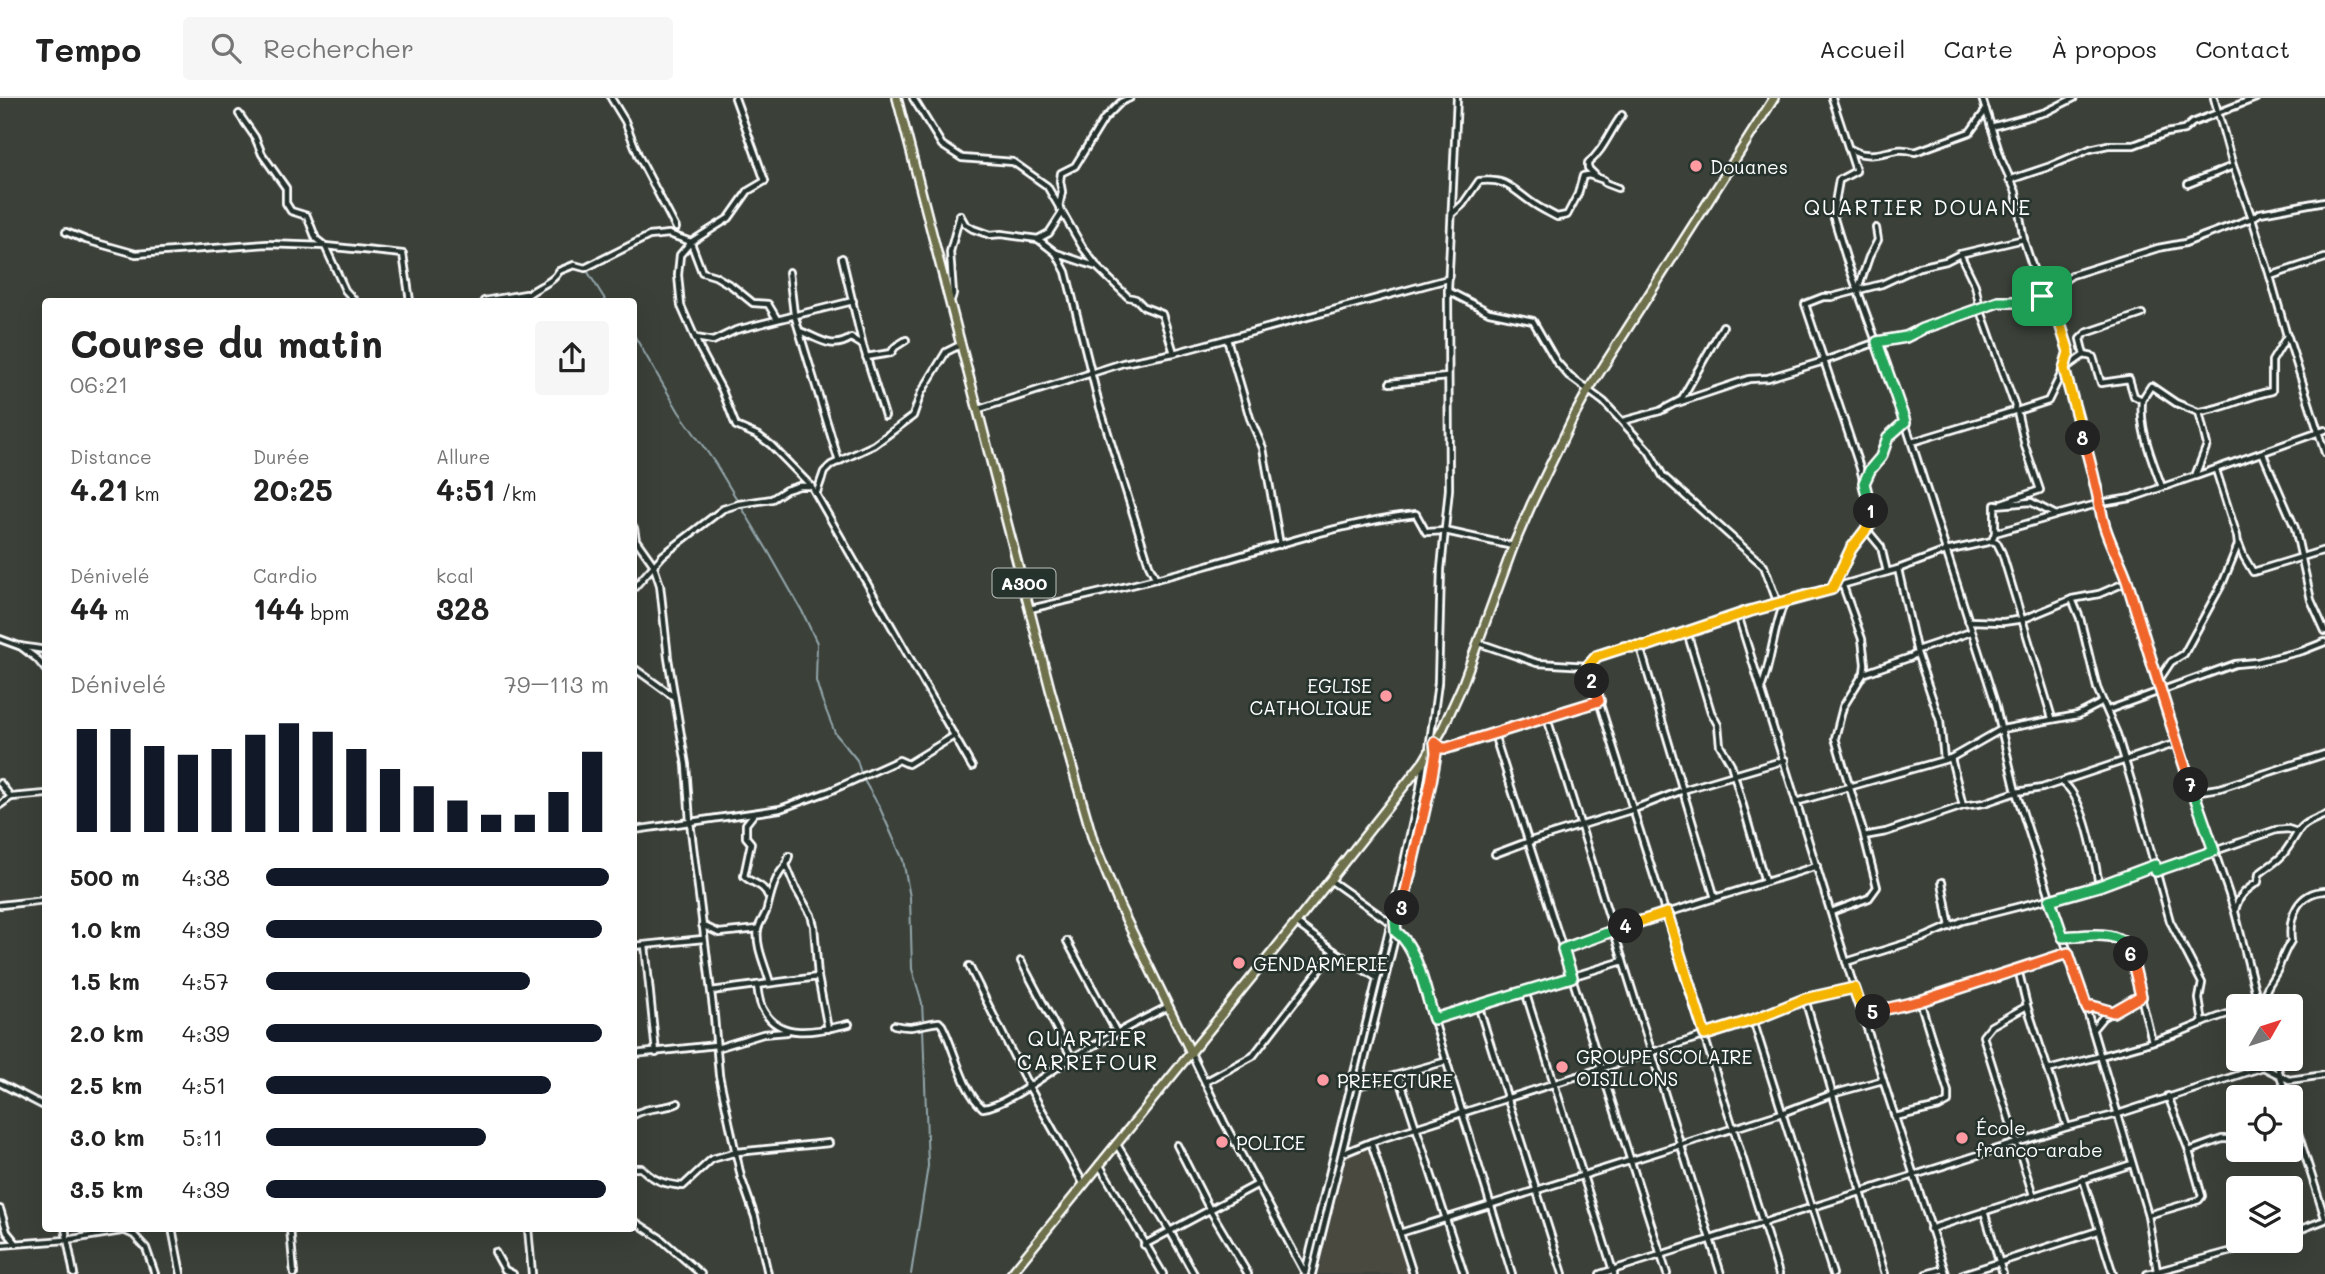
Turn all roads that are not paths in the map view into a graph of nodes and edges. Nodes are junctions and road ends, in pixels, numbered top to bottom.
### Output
1 (611, 98) edge
2 (735, 98) edge
3 (897, 98) edge
4 (913, 98) edge
5 (1130, 98) edge
6 (1458, 98) edge
7 (1774, 98) edge
8 (1832, 98) edge
9 (1982, 98) edge
10 (2074, 98) edge
11 (2214, 98) edge
12 (2256, 98) edge
13 (1986, 109) junction
14 (2220, 113) junction
15 (239, 114) dead end
16 (1622, 115) dead end
17 (1991, 127) junction
18 (1847, 148) junction
19 (2233, 166) junction
20 (1597, 177) junction
21 (2008, 180) junction
22 (2188, 184) dead end
23 (1618, 188) dead end
24 (2325, 201) edge
25 (1061, 209) junction
26 (1452, 213) junction
27 (2252, 218) junction
28 (1877, 228) dead end
29 (676, 229) dead end
30 (66, 232) dead end
31 (1038, 239) junction
32 (2024, 239) junction
33 (691, 242) junction
34 (325, 246) junction
35 (1056, 253) junction
36 (1960, 254) junction
37 (842, 257) dead end
38 (2325, 258) edge
39 (1097, 267) junction
40 (789, 272) dead end
41 (2270, 276) junction
42 (1448, 279) junction
43 (1447, 290) junction
44 (1858, 290) junction
45 (526, 294) junction
46 (2042, 296) junction
47 (352, 298) edge
48 (410, 298) edge
49 (502, 298) edge
50 (523, 298) edge
51 (853, 301) junction
52 (950, 303) junction
53 (1980, 308) junction
54 (794, 314) junction
55 (2143, 314) dead end
56 (777, 319) junction
57 (1723, 326) dead end
58 (799, 330) junction
59 (2287, 336) junction
60 (696, 338) junction
61 (1227, 339) junction
62 (906, 340) dead end
63 (1877, 342) junction
64 (960, 345) junction
65 (863, 346) junction
66 (1174, 353) junction
67 (2084, 355) junction
68 (866, 357) junction
69 (1824, 361) junction
70 (2064, 369) junction
71 (1090, 373) junction
72 (1447, 377) junction
73 (1390, 383) dead end
74 (1589, 389) junction
75 (2142, 400) junction
76 (1677, 403) junction
77 (979, 409) junction
78 (2199, 412) junction
79 (885, 416) dead end
80 (1622, 422) junction
81 (1905, 422) junction
82 (2325, 430) edge
83 (2317, 434) junction
84 (1912, 442) junction
85 (2325, 453) edge
86 (2263, 454) junction
87 (839, 462) junction
88 (2216, 470) junction
89 (2196, 476) junction
90 (1864, 483) junction
91 (812, 486) junction
92 (2162, 486) junction
93 (817, 493) junction
94 (2101, 503) junction
95 (1995, 505) junction
96 (2056, 516) junction
97 (1867, 530) junction
98 (1445, 531) junction
99 (1995, 533) junction
100 (2237, 536) junction
101 (637, 541) edge
102 (1992, 541) junction
103 (1280, 545) junction
104 (1513, 547) junction
105 (2325, 550) edge
106 (1946, 551) junction
107 (2302, 556) junction
108 (653, 564) junction
109 (1898, 569) junction
110 (1887, 572) junction
111 (1156, 579) junction
112 (2127, 582) junction
113 (637, 585) edge
114 (1843, 586) junction
115 (1832, 589) junction
116 (2072, 599) junction
117 (1781, 603) junction
118 (1030, 608) junction
119 (1738, 615) junction
120 (2024, 619) junction
121 (1968, 621) junction
122 (2325, 631) edge
123 (1687, 632) junction
124 (1971, 632) junction
125 (0, 639) edge
126 (2325, 642) edge
127 (1479, 643) junction
128 (19, 646) junction
129 (1640, 647) junction
130 (42, 649) edge
131 (1917, 652) junction
132 (42, 665) edge
133 (1588, 666) junction
134 (637, 670) edge
135 (1864, 673) junction
136 (2157, 683) junction
137 (1762, 688) junction
138 (2160, 691) junction
139 (674, 698) junction
140 (1599, 701) junction
141 (2103, 702) junction
142 (2108, 710) junction
143 (1547, 718) junction
144 (2052, 718) junction
145 (2002, 729) junction
146 (1494, 734) junction
147 (954, 736) junction
148 (1435, 742) junction
149 (2177, 743) junction
150 (2325, 754) edge
151 (1426, 757) junction
152 (1951, 758) junction
153 (1784, 760) junction
154 (1944, 760) junction
155 (2124, 760) junction
156 (972, 767) dead end
157 (1734, 775) junction
158 (2061, 781) junction
159 (0, 783) edge
160 (1848, 788) junction
161 (1684, 790) junction
162 (2016, 792) junction
163 (2193, 792) junction
164 (42, 794) edge
165 (11, 797) junction
166 (1796, 802) junction
167 (0, 805) edge
168 (1963, 806) junction
169 (1633, 809) junction
170 (754, 814) junction
171 (2325, 815) edge
172 (690, 822) junction
173 (1580, 826) junction
174 (637, 830) edge
175 (2297, 832) junction
176 (1864, 836) junction
177 (1527, 842) junction
178 (2214, 851) junction
179 (1495, 854) dead end
180 (789, 856) dead end
181 (786, 865) junction
182 (1817, 866) junction
183 (2156, 868) junction
184 (1330, 880) junction
185 (1765, 882) junction
186 (1942, 882) dead end
187 (2099, 886) junction
188 (2325, 891) edge
189 (768, 896) junction
190 (1715, 898) junction
191 (42, 900) edge
192 (2050, 900) junction
193 (0, 905) edge
194 (1831, 912) junction
195 (2235, 912) junction
196 (1667, 913) junction
197 (1296, 923) junction
198 (1391, 923) junction
199 (701, 924) junction
200 (1950, 927) junction
201 (758, 929) junction
202 (1389, 930) junction
203 (1613, 930) junction
204 (1396, 932) junction
205 (2063, 937) junction
206 (703, 939) junction
207 (1067, 941) dead end
208 (645, 945) junction
209 (637, 946) edge
210 (1563, 949) junction
211 (1334, 951) junction
212 (2068, 953) junction
213 (1021, 961) dead end
214 (1623, 961) junction
215 (1846, 962) junction
216 (969, 966) dead end
217 (2018, 970) junction
218 (818, 977) junction
219 (1572, 977) junction
220 (1377, 978) junction
221 (770, 983) junction
222 (757, 985) junction
223 (1854, 988) junction
224 (1525, 990) junction
225 (711, 991) junction
226 (2256, 994) edge
227 (2265, 994) edge
228 (2141, 996) junction
229 (1805, 999) junction
230 (1920, 1001) junction
231 (1478, 1005) junction
232 (2027, 1006) junction
233 (1167, 1007) junction
234 (2087, 1008) junction
235 (2113, 1012) junction
236 (1863, 1014) junction
237 (2226, 1014) edge
238 (1434, 1019) junction
239 (1753, 1020) junction
240 (2203, 1023) junction
241 (849, 1024) dead end
242 (894, 1025) dead end
243 (828, 1029) junction
244 (2092, 1029) junction
245 (789, 1032) junction
246 (1117, 1033) junction
247 (1705, 1035) junction
248 (2152, 1041) junction
249 (716, 1047) junction
250 (1653, 1052) junction
251 (656, 1053) junction
252 (1191, 1053) junction
253 (637, 1054) edge
254 (2101, 1056) junction
255 (1072, 1058) junction
256 (1447, 1061) junction
257 (1600, 1069) junction
258 (2048, 1070) junction
259 (2247, 1071) edge
260 (2271, 1071) edge
261 (2278, 1071) edge
262 (2325, 1075) edge
263 (1399, 1076) junction
264 (2280, 1077) junction
265 (1883, 1080) junction
266 (1205, 1082) junction
267 (0, 1083) edge
268 (1555, 1083) junction
269 (2283, 1085) edge
270 (1028, 1086) junction
271 (1360, 1086) junction
272 (1351, 1088) junction
273 (1832, 1094) junction
274 (2168, 1096) junction
275 (1508, 1098) junction
276 (678, 1103) dead end
277 (42, 1105) edge
278 (1463, 1112) junction
279 (637, 1113) edge
280 (1782, 1113) junction
281 (2118, 1114) junction
282 (1895, 1117) junction
283 (1734, 1127) junction
284 (2067, 1127) junction
285 (1416, 1129) junction
286 (2226, 1139) edge
287 (1371, 1142) junction
288 (2018, 1142) junction
289 (829, 1143) dead end
290 (1116, 1143) junction
291 (1681, 1144) junction
292 (1177, 1145) dead end
293 (2303, 1150) edge
294 (2189, 1151) junction
295 (737, 1153) junction
296 (1343, 1153) junction
297 (1631, 1161) junction
298 (1099, 1164) junction
299 (2132, 1164) junction
300 (637, 1168) edge
301 (1584, 1175) junction
302 (1913, 1175) junction
303 (2083, 1179) junction
304 (1083, 1183) junction
305 (1258, 1184) junction
306 (1536, 1190) junction
307 (1860, 1192) junction
308 (2033, 1195) junction
309 (1491, 1205) junction
310 (1812, 1206) junction
311 (0, 1209) edge
312 (1210, 1210) junction
313 (1984, 1211) junction
314 (2148, 1215) junction
315 (1444, 1219) junction
316 (2325, 1219) edge
317 (637, 1223) edge
318 (1763, 1223) junction
319 (2303, 1228) edge
320 (1930, 1229) junction
321 (1170, 1231) junction
322 (2098, 1231) junction
323 (65, 1232) edge
324 (102, 1232) edge
325 (113, 1232) edge
326 (126, 1232) edge
327 (173, 1232) edge
328 (290, 1232) edge
329 (528, 1232) edge
330 (1400, 1233) junction
331 (101, 1235) junction
332 (66, 1240) junction
333 (1710, 1240) junction
334 (16, 1243) junction
335 (0, 1245) edge
336 (1144, 1245) junction
337 (495, 1252) dead end
338 (2228, 1253) edge
339 (1661, 1255) junction
340 (2000, 1263) junction
341 (1613, 1272) edge
342 (1945, 1272) edge
343 (2158, 1273) edge
344 (74, 1274) edge
345 (155, 1274) edge
346 (181, 1274) edge
347 (294, 1274) edge
348 (513, 1274) edge
349 (532, 1274) edge
350 (701, 1274) edge
351 (768, 1274) edge
352 (1011, 1274) edge
353 (1163, 1274) edge
354 (1194, 1274) edge
355 (1248, 1274) edge
356 (1305, 1274) edge
357 (1312, 1274) edge
358 (1413, 1274) edge
359 (1464, 1274) edge
360 (1513, 1274) edge
361 (1563, 1274) edge
362 (1600, 1274) edge
363 (1667, 1274) edge
364 (1721, 1274) edge
365 (1779, 1274) edge
366 (1833, 1274) edge
367 (1885, 1274) edge
368 (1926, 1274) edge
369 (1963, 1274) edge
370 (2003, 1274) edge
371 (2113, 1274) edge
372 (2147, 1274) edge

1 - 29 street
2 - 33 street
3 - 52 highway, A300
4 - 25 street
5 - 25 street
6 - 26 street
7 - 74 highway
8 - 18 street
9 - 13 street
10 - 17 street
11 - 14 street
12 - 14 street
13 - 17 street
13 - 18 street
14 - 19 street
14 - 21 street
15 - 34 street
16 - 20 street
17 - 21 street
18 - 44 street
19 - 22 street
19 - 27 street
20 - 23 street
20 - 26 street
21 - 32 street
24 - 27 street
25 - 31 street
25 - 39 street
26 - 42 street
27 - 41 street
27 - 46 street
28 - 44 street
30 - 34 street
31 - 35 street
31 - 52 street
32 - 36 street
32 - 46 street
33 - 45 street
33 - 56 street
33 - 60 street
34 - 47 street
34 - 48 street
35 - 39 street
35 - 71 street
36 - 44 street
36 - 53 street
37 - 51 street
38 - 41 street
39 - 66 street
40 - 54 street
41 - 59 street
42 - 43 street
42 - 61 street
43 - 72 street
43 - 74 street
44 - 63 street
44 - 69 street
45 - 49 street
45 - 50 street
46 - 53 street
46 - 70 street
51 - 54 street
51 - 65 street
52 - 64 highway, A300
53 - 63 street
53 - 84 street
54 - 56 street
54 - 58 street
55 - 67 street
56 - 60 street
57 - 76 street
58 - 65 street
58 - 87 street
59 - 78 street
59 - 83 street
60 - 91 street
61 - 66 street
61 - 103 street
62 - 68 street
63 - 69 street
63 - 81 street
64 - 77 highway, A300
64 - 87 street
65 - 68 street
66 - 71 street
67 - 70 street
67 - 75 street
68 - 79 street
69 - 76 street
69 - 90 street
70 - 94 street
70 - 95 street
71 - 77 street
71 - 111 street
72 - 73 street
72 - 98 street
74 - 80 street
74 - 104 highway
75 - 78 street
75 - 92 street
76 - 80 street
77 - 118 highway, A300
78 - 89 street
80 - 117 street
81 - 84 street
81 - 90 street
82 - 83 street
83 - 85 street
83 - 86 street
84 - 106 street
86 - 88 street
86 - 107 street
87 - 93 street
88 - 89 street
88 - 100 street
89 - 92 street
90 - 97 street
91 - 93 street
91 - 108 street
92 - 94 street
93 - 147 street
94 - 96 street
94 - 112 street
95 - 96 street
95 - 99 street
96 - 99 street
97 - 110 street
97 - 115 street
98 - 103 street
98 - 104 street
98 - 151 street
99 - 102 street
100 - 107 street
100 - 136 street
101 - 108 street
102 - 106 street
102 - 120 street
103 - 111 street
104 - 127 highway
105 - 107 street
106 - 109 street
106 - 121 street
107 - 122 street
108 - 113 street
108 - 139 street
109 - 110 street
109 - 131 street
110 - 114 street
111 - 118 street
112 - 116 street
112 - 136 street
114 - 115 street
114 - 135 street
115 - 117 street
116 - 120 street
116 - 141 street
117 - 119 street
117 - 137 street
118 - 233 highway, A300
119 - 123 street
119 - 137 street
120 - 121 street
120 - 144 street
121 - 124 street
123 - 129 street
123 - 157 street
124 - 131 street
124 - 145 street
125 - 128 street
126 - 138 street
127 - 133 street
127 - 148 highway
128 - 130 street
128 - 132 street
129 - 133 street
129 - 161 street
131 - 135 street
131 - 154 street
133 - 140 street
134 - 139 street
135 - 160 street
136 - 138 street
137 - 153 street
138 - 142 street
138 - 149 street
139 - 172 street
140 - 143 street
140 - 169 street
141 - 142 street
141 - 144 street
142 - 155 street
143 - 146 street
143 - 173 street
144 - 145 street
145 - 152 street
145 - 162 street
146 - 148 street
146 - 177 street
147 - 156 street
147 - 170 street
148 - 151 highway
148 - 204 street
149 - 155 street
149 - 163 street
150 - 163 street
151 - 184 highway
151 - 198 street
152 - 154 street
152 - 168 street
153 - 157 street
153 - 166 street
154 - 160 street
155 - 158 street
155 - 183 street
157 - 161 street
157 - 185 street
158 - 162 street
158 - 187 street
159 - 165 street
160 - 166 street
160 - 176 street
161 - 169 street
161 - 190 street
162 - 168 street
162 - 192 street
163 - 178 street
164 - 165 street
165 - 167 street
166 - 182 street
168 - 176 street
169 - 173 street
169 - 196 street
170 - 172 street
170 - 189 street
171 - 175 street
172 - 174 street
172 - 199 street
173 - 177 street
173 - 203 street
175 - 178 street
175 - 195 street
176 - 194 street
177 - 179 street
177 - 210 street
178 - 183 street
178 - 195 street
180 - 181 street
181 - 189 street
181 - 218 street
182 - 185 street
182 - 194 street
183 - 187 street
183 - 240 street
184 - 197 highway
184 - 198 street
185 - 190 street
186 - 200 street
187 - 192 street
188 - 227 street
189 - 201 street
190 - 196 street
191 - 193 street
192 - 200 street
192 - 205 street
194 - 215 street
195 - 226 street
196 - 203 street
196 - 247 street
197 - 211 street
197 - 252 highway
198 - 202 street
199 - 201 street
199 - 206 street
200 - 215 street
201 - 221 street
202 - 204 street
202 - 220 street
203 - 210 street
203 - 214 street
204 - 238 street
204 - 271 street
205 - 212 street
205 - 228 street
206 - 208 street
206 - 225 street
207 - 246 street
208 - 209 street
208 - 251 street
210 - 219 street
211 - 220 street
211 - 266 street
212 - 217 street
212 - 234 street
213 - 255 street
214 - 219 street
214 - 250 street
215 - 223 street
216 - 270 street
217 - 230 street
217 - 232 street
218 - 221 street
218 - 243 street
219 - 224 street
219 - 257 street
220 - 272 street
221 - 222 street
222 - 225 street
222 - 245 street
223 - 229 street
223 - 236 street
224 - 231 street
224 - 268 street
225 - 249 street
228 - 235 street
228 - 248 street
229 - 239 street
229 - 273 street
230 - 236 street
230 - 282 street
231 - 238 street
231 - 275 street
232 - 258 street
232 - 288 street
233 - 246 street
233 - 252 highway, A300
234 - 235 street
234 - 244 street
235 - 244 street
236 - 265 street
237 - 240 street
238 - 256 street
239 - 247 street
239 - 280 street
240 - 248 street
241 - 243 street
242 - 270 street
243 - 245 street
244 - 254 street
245 - 249 street
246 - 255 street
247 - 250 street
247 - 283 street
248 - 254 street
249 - 251 street
249 - 295 street
250 - 257 street
250 - 291 street
251 - 253 street
252 - 266 street
252 - 290 highway
254 - 258 street
254 - 281 street
255 - 270 street
256 - 263 street
256 - 278 street
257 - 268 street
257 - 297 street
258 - 284 street
259 - 274 street
260 - 264 street
261 - 264 street
262 - 264 street
263 - 271 street
263 - 285 street
264 - 269 street
265 - 273 street
265 - 282 street
266 - 305 street
267 - 277 street
268 - 275 street
268 - 301 street
270 - 304 street
271 - 272 street
271 - 296 street
272 - 356 street
273 - 280 street
273 - 307 street
274 - 281 street
274 - 294 street
275 - 278 street
275 - 306 street
276 - 279 street
278 - 285 street
278 - 309 street
280 - 283 street
280 - 310 street
281 - 284 street
281 - 299 street
282 - 302 street
283 - 291 street
283 - 318 street
284 - 288 street
285 - 287 street
285 - 315 street
286 - 294 street
287 - 296 street
287 - 330 street
288 - 302 street
288 - 308 street
289 - 295 street
290 - 298 highway
290 - 321 street
291 - 297 street
291 - 333 street
292 - 312 street
293 - 316 street
294 - 314 street
295 - 300 street
295 - 351 street
296 - 357 street
297 - 301 street
297 - 339 street
298 - 304 highway
298 - 336 street
299 - 303 street
299 - 314 street
301 - 306 street
301 - 341 street
302 - 307 street
302 - 320 street
303 - 308 street
303 - 322 street
304 - 352 highway
305 - 312 street
305 - 356 street
306 - 309 street
306 - 361 street
307 - 310 street
307 - 367 street
308 - 313 street
309 - 315 street
309 - 360 street
310 - 318 street
310 - 366 street
311 - 334 street
312 - 321 street
312 - 355 street
313 - 320 street
313 - 340 street
314 - 343 street
315 - 330 street
315 - 359 street
316 - 319 street
317 - 350 street
318 - 333 street
318 - 365 street
320 - 342 street
321 - 336 street
321 - 354 street
322 - 340 street
322 - 371 street
323 - 332 street
324 - 331 street
325 - 331 street
326 - 345 street
327 - 346 street
328 - 347 street
329 - 349 street
330 - 358 street
331 - 332 street
332 - 334 street
332 - 344 street
333 - 339 street
333 - 364 street
334 - 335 street
336 - 353 street
337 - 348 street
338 - 343 street
339 - 341 street
339 - 363 street
340 - 369 street
340 - 370 street
341 - 362 street
342 - 368 street
343 - 372 street

